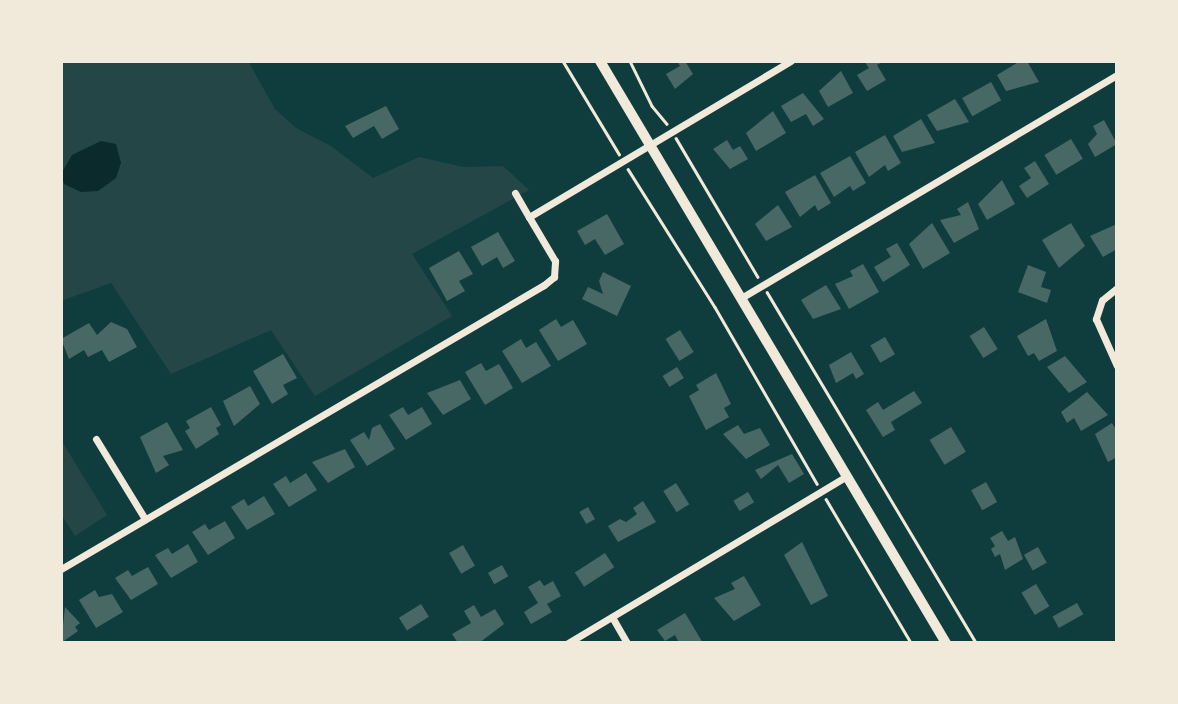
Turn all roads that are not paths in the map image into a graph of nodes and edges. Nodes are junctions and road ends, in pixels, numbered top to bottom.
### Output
1 (600, 61) edge
2 (791, 61) edge
3 (1117, 75) edge
4 (650, 146) junction
5 (515, 193) dead end
6 (529, 217) junction
7 (1117, 288) edge
8 (741, 298) junction
9 (1117, 366) edge
10 (96, 439) dead end
11 (847, 476) junction
12 (145, 519) junction
13 (61, 569) edge
14 (612, 617) junction
15 (568, 643) edge
16 (627, 643) edge
17 (946, 643) edge

1 - 4 main road
2 - 4 street
3 - 8 street
4 - 6 street
4 - 8 main road
5 - 6 street
6 - 12 street
7 - 9 street
8 - 11 main road
10 - 12 street
11 - 14 street
11 - 17 main road
12 - 13 street
14 - 15 street
14 - 16 street

